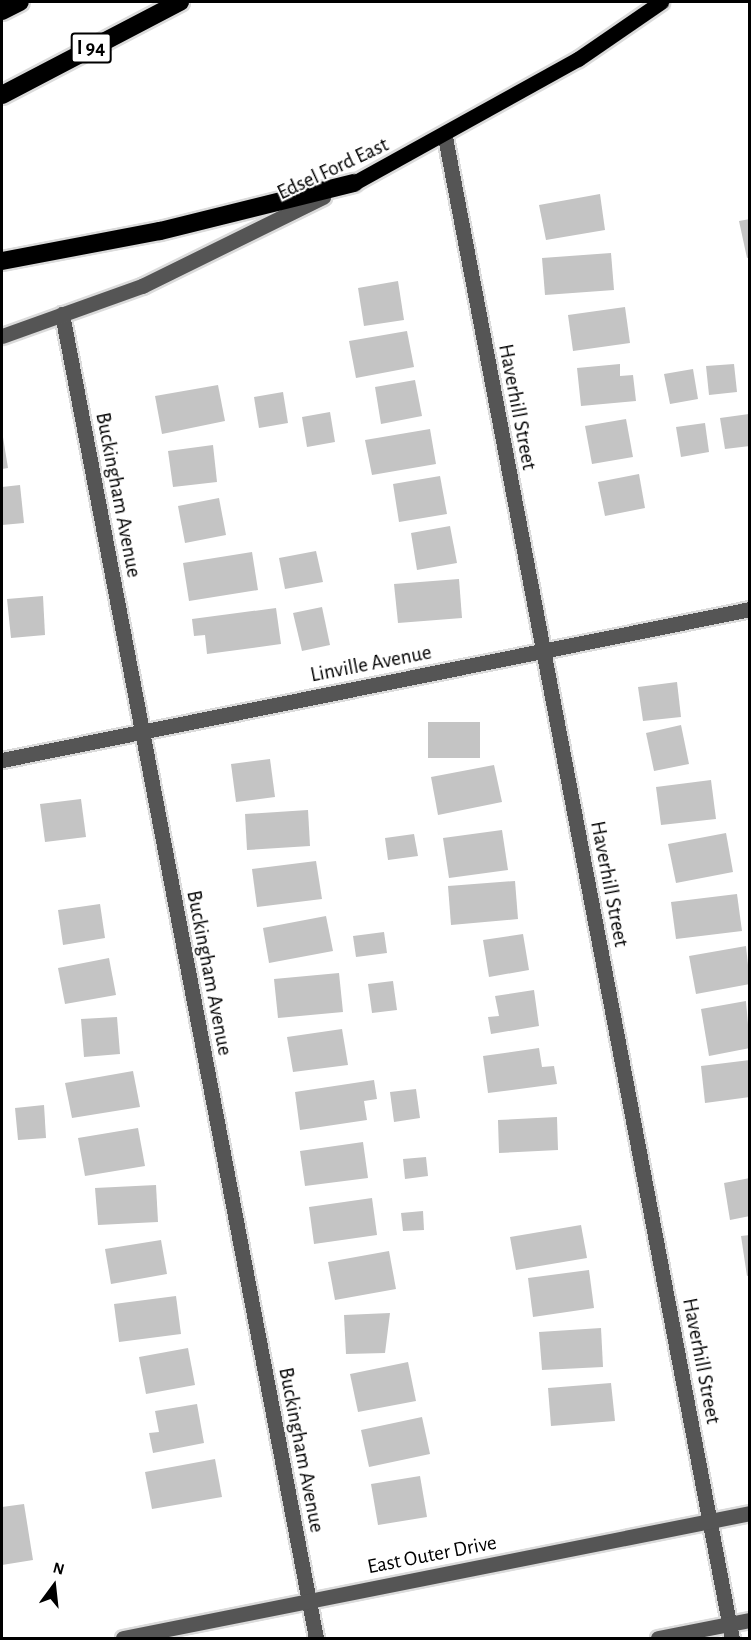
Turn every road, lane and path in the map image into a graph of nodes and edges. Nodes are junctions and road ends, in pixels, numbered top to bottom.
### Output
1 (20, 2) edge
2 (180, 2) edge
3 (662, 2) edge
4 (2, 11) edge
5 (2, 95) edge
6 (445, 137) junction
7 (354, 183) junction
8 (2, 261) edge
9 (62, 314) junction
10 (2, 336) edge
11 (750, 609) edge
12 (543, 651) junction
13 (141, 732) junction
14 (2, 760) edge
15 (750, 1513) edge
16 (711, 1521) junction
17 (309, 1602) junction
18 (750, 1620) edge
19 (731, 1631) edge
20 (123, 1638) edge
21 (316, 1638) edge
22 (658, 1638) edge

1 - 4 highway
2 - 5 highway, I 94
3 - 6 main road, Edsel Ford East
6 - 7 main road, Edsel Ford East
6 - 12 street, Haverhill Street
7 - 8 highway
7 - 9 street, Edsel Ford East
9 - 10 street, Edsel Ford East
9 - 13 street, Buckingham Avenue
11 - 12 street, Linville Avenue
12 - 13 street, Linville Avenue
12 - 16 street, Haverhill Street
13 - 14 street, Linville Avenue
13 - 17 street, Buckingham Avenue
15 - 16 street, East Outer Drive
16 - 17 street, East Outer Drive
16 - 19 street, Haverhill Street
17 - 20 street, East Outer Drive
17 - 21 street, Buckingham Avenue
18 - 19 street
19 - 22 street

